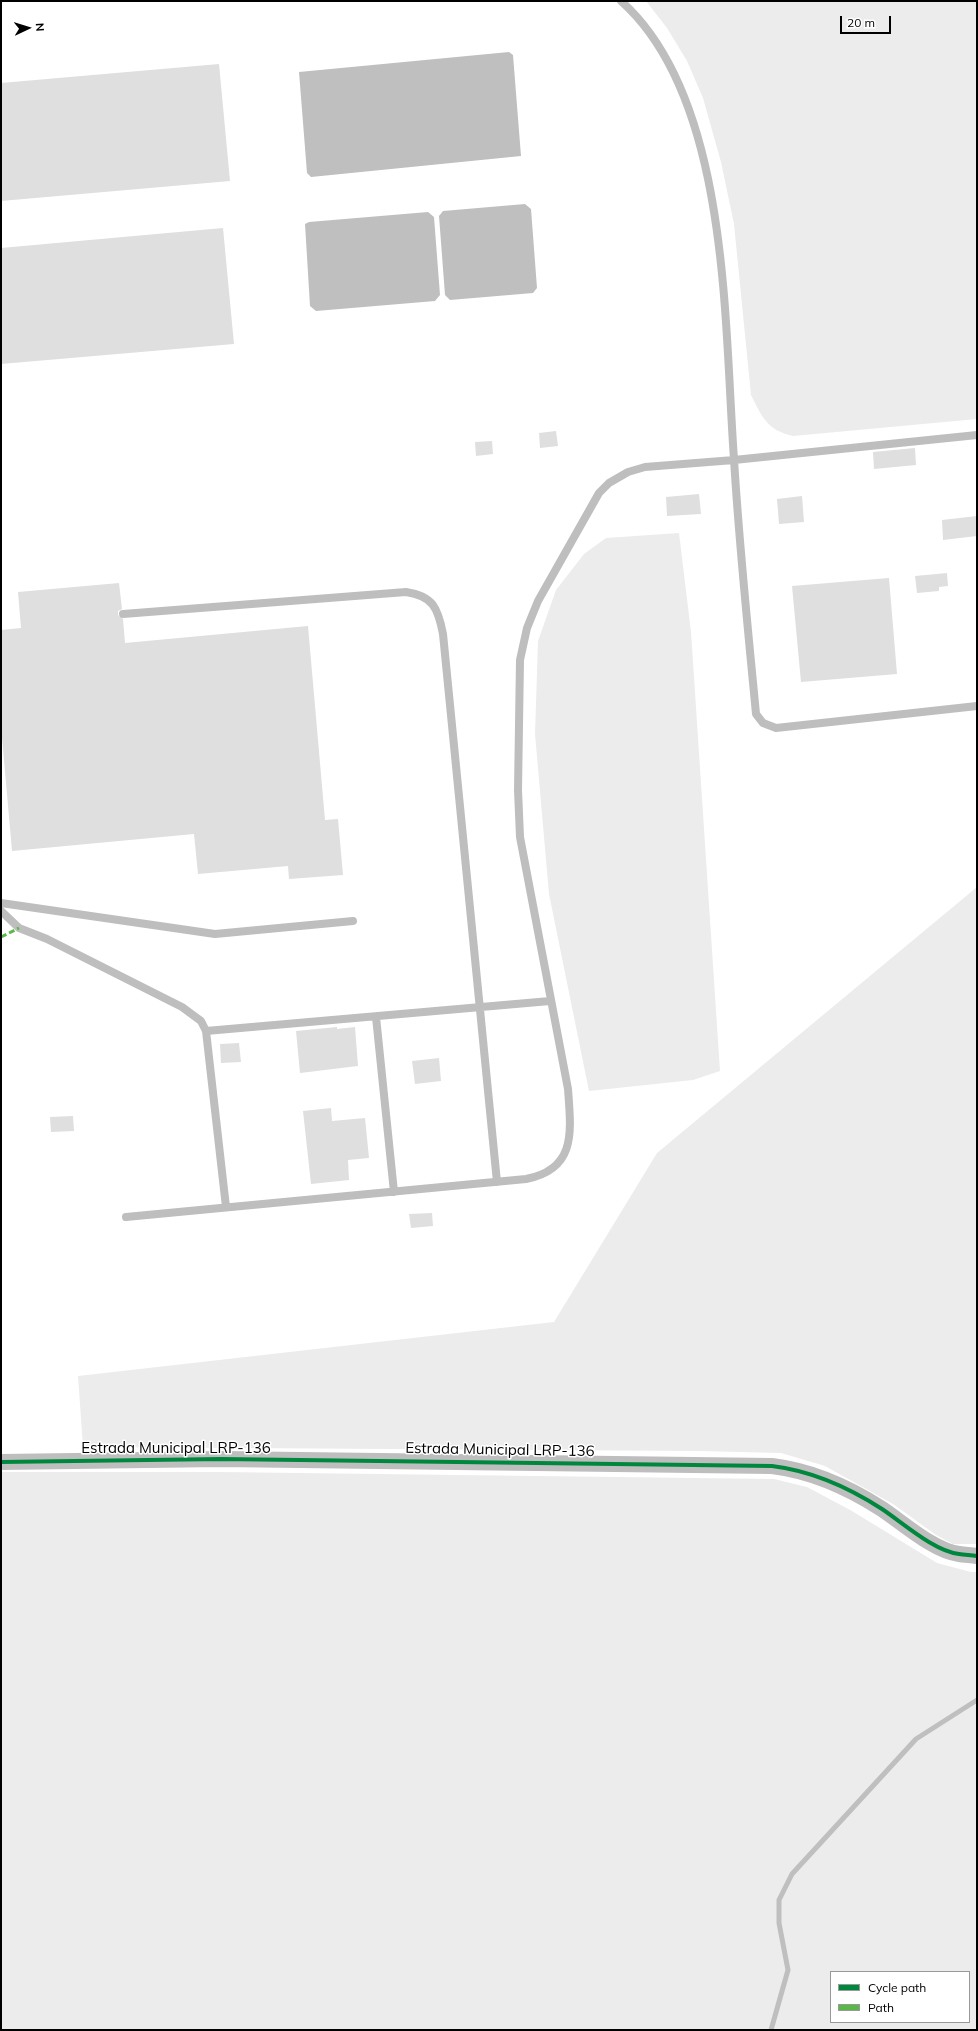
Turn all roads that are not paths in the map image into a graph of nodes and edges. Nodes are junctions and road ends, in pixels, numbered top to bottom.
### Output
1 (622, 1) edge
2 (977, 435) edge
3 (734, 460) junction
4 (123, 614) dead end
5 (977, 706) edge
6 (1, 903) edge
7 (1, 911) edge
8 (354, 921) dead end
9 (550, 1001) junction
10 (480, 1007) junction
11 (376, 1016) junction
12 (206, 1030) junction
13 (497, 1182) junction
14 (394, 1192) junction
15 (226, 1208) junction
16 (126, 1217) dead end
17 (1, 1462) edge
18 (977, 1556) edge

1 - 3 lane
2 - 3 lane
3 - 5 lane
3 - 9 lane
4 - 10 lane
6 - 8 lane
7 - 12 lane
9 - 10 lane
9 - 13 lane
10 - 11 lane
10 - 13 lane
11 - 12 lane
11 - 14 lane
12 - 15 lane
13 - 14 lane
14 - 15 lane
15 - 16 lane
17 - 18 street, Estrada Municipal LRP-136

